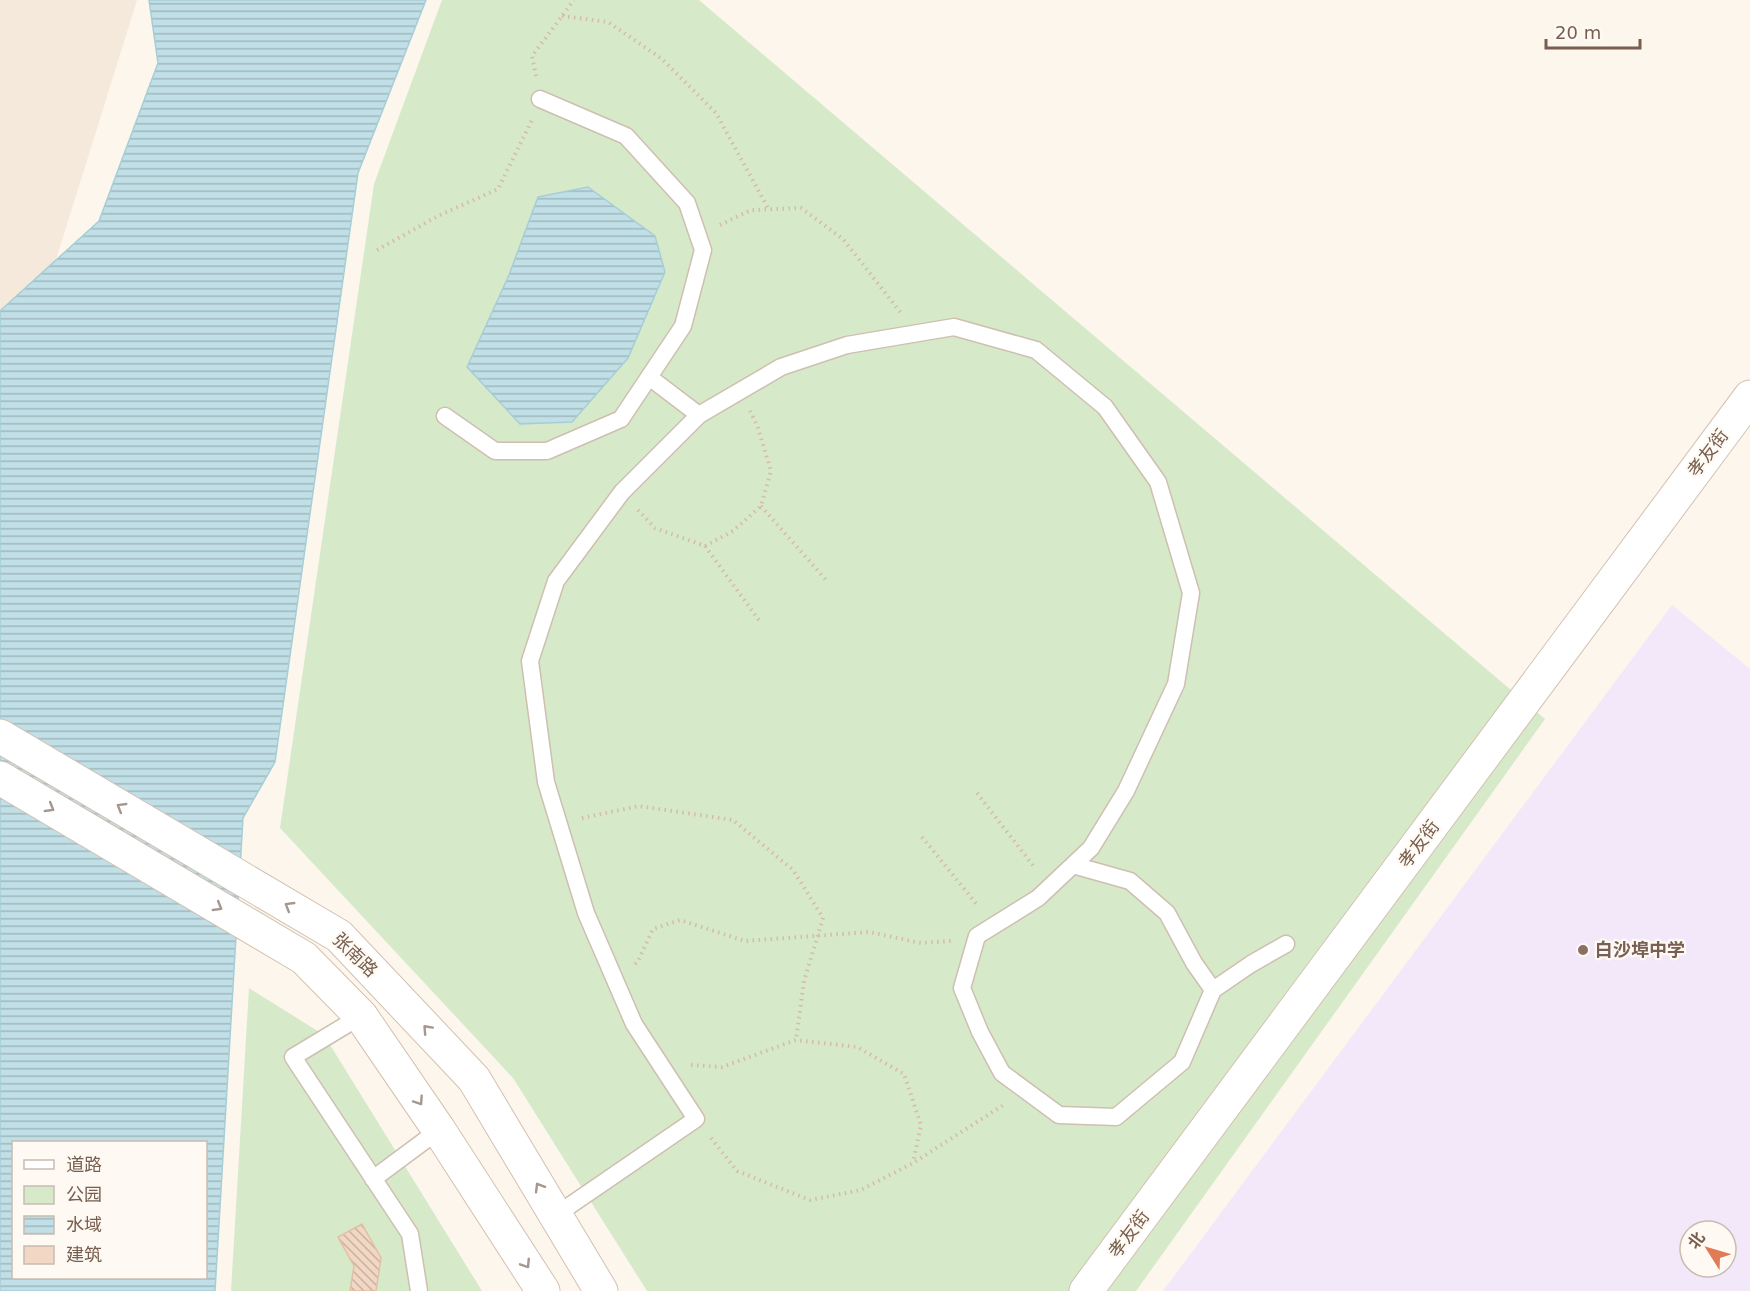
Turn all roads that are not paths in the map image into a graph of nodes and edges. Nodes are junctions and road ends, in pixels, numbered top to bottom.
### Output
1 (540, 99) road end
2 (649, 377) junction
3 (1750, 397) edge
4 (699, 415) junction
5 (445, 416) dead end
6 (0, 735) edge
7 (0, 778) edge
8 (1073, 865) junction
9 (1286, 944) dead end
10 (1213, 990) junction
11 (361, 1016) junction
12 (439, 1130) junction
13 (373, 1179) junction
14 (556, 1215) junction
15 (419, 1291) edge
16 (543, 1291) edge
17 (601, 1291) edge
18 (1086, 1291) edge

1 - 2 lane
2 - 4 lane
2 - 5 lane
3 - 18 main road, 孝友街
4 - 8 lane
4 - 14 lane
14 -> 6 main road, 张南路
7 -> 11 main road, 张南路
8 - 10 lane
8 - 10 lane
9 - 10 lane
11 -> 12 main road, 张南路
11 - 13 lane
12 - 13 lane
12 -> 16 main road, 张南路
13 - 15 lane
14 - 17 main road, 张南路

